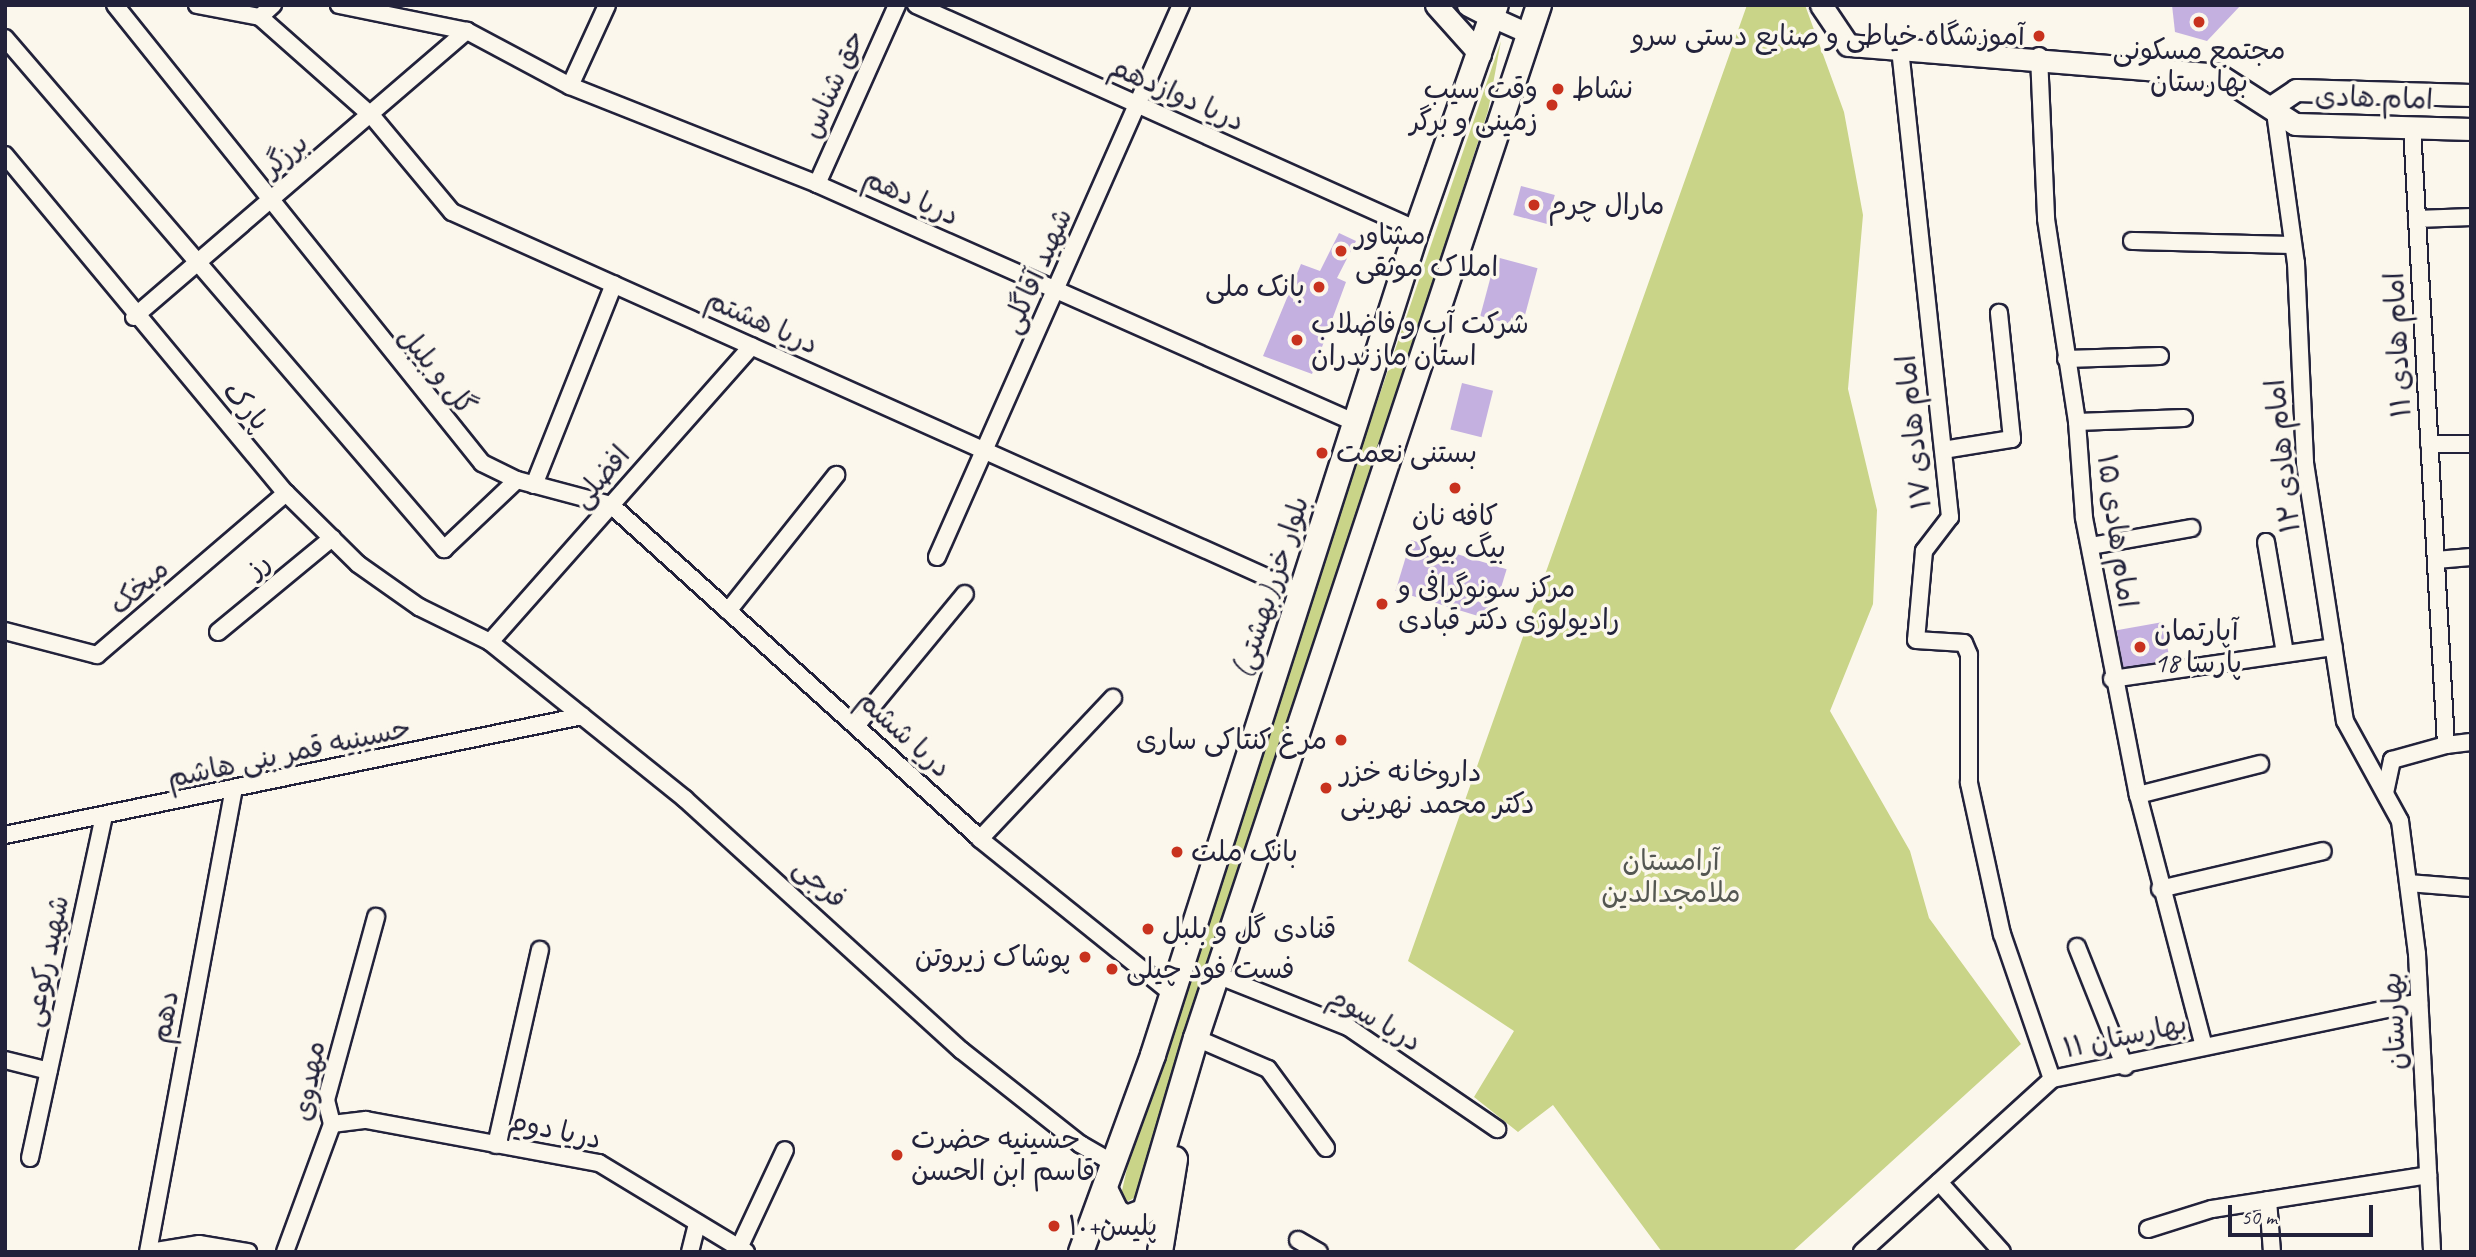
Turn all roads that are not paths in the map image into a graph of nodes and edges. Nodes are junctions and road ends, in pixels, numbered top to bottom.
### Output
1 (115, 5) edge
2 (197, 5) edge
3 (273, 5) edge
4 (339, 5) edge
5 (607, 5) edge
6 (897, 5) edge
7 (916, 5) edge
8 (1181, 5) edge
9 (1436, 5) edge
10 (1468, 5) edge
11 (1539, 5) edge
12 (1821, 5) edge
13 (1494, 11) edge
14 (260, 17) junction
15 (467, 32) junction
16 (1530, 34) junction
17 (5, 38) edge
18 (1900, 49) junction
19 (1480, 54) junction
20 (2039, 56) junction
21 (570, 86) junction
22 (2471, 95) edge
23 (2274, 105) junction
24 (1140, 106) junction
25 (372, 116) junction
26 (2412, 128) junction
27 (2471, 129) edge
28 (5, 155) edge
29 (817, 184) junction
30 (269, 203) junction
31 (2471, 217) edge
32 (2417, 219) junction
33 (1417, 230) junction
34 (2132, 241) dead end
35 (2293, 245) junction
36 (198, 262) junction
37 (614, 284) junction
38 (1056, 292) junction
39 (1999, 313) dead end
40 (134, 317) junction
41 (752, 346) junction
42 (2160, 356) dead end
43 (2066, 359) junction
44 (2184, 418) dead end
45 (1356, 422) junction
46 (2077, 422) junction
47 (2429, 444) junction
48 (2471, 444) edge
49 (985, 450) junction
50 (1943, 450) junction
51 (836, 475) dead end
52 (517, 480) junction
53 (534, 485) junction
54 (286, 493) junction
55 (611, 505) junction
56 (2191, 528) dead end
57 (332, 538) junction
58 (2266, 542) dead end
59 (2091, 546) junction
60 (937, 557) dead end
61 (2471, 557) edge
62 (2436, 560) junction
63 (1300, 592) junction
64 (965, 594) dead end
65 (729, 611) junction
66 (5, 631) edge
67 (218, 632) dead end
68 (490, 642) junction
69 (2334, 647) junction
70 (2285, 653) junction
71 (2112, 679) junction
72 (1113, 698) dead end
73 (582, 716) junction
74 (856, 726) junction
75 (2471, 742) edge
76 (2446, 744) junction
77 (2260, 764) dead end
78 (233, 793) junction
79 (2385, 793) junction
80 (2138, 795) junction
81 (104, 817) junction
82 (5, 835) edge
83 (981, 839) junction
84 (2323, 851) dead end
85 (2408, 883) junction
86 (2471, 888) edge
87 (2161, 889) junction
88 (376, 917) dead end
89 (2077, 947) dead end
90 (540, 950) dead end
91 (1217, 975) junction
92 (1170, 992) junction
93 (2419, 1002) junction
94 (1196, 1038) junction
95 (2204, 1046) junction
96 (5, 1060) edge
97 (2125, 1067) junction
98 (49, 1071) junction
99 (2052, 1079) junction
100 (332, 1124) junction
101 (1497, 1129) dead end
102 (496, 1145) junction
103 (1326, 1148) dead end
104 (785, 1150) dead end
105 (30, 1158) dead end
106 (1113, 1163) junction
107 (2428, 1175) junction
108 (1938, 1182) junction
109 (1105, 1189) junction
110 (2268, 1200) junction
111 (697, 1223) junction
112 (2148, 1229) dead end
113 (1298, 1240) dead end
114 (1086, 1248) edge
115 (743, 1250) edge
116 (1161, 1250) edge
117 (149, 1252) edge
118 (248, 1252) edge
119 (285, 1252) edge
120 (690, 1252) edge
121 (1319, 1252) edge
122 (1862, 1252) edge
123 (2002, 1252) edge
124 (2273, 1252) edge
125 (2432, 1252) edge

1 - 30 street, گل و بلبل
2 - 14 street
3 - 14 street
4 - 15 street, دریا دهم
5 - 21 street
6 - 29 street, حق شناس
7 - 24 street, دریا دوازدهم
8 - 24 street, شهید آقاگلی
9 - 19 main road
10 - 13 main road
11 - 16 main road
12 - 18 main road
13 - 16 street
13 - 19 main road, بلوار خزر(بهشتی)
14 - 25 street, دریا هشتم
15 - 21 street, دریا دهم
15 - 25 street, برزگر
16 - 91 main road
17 - 36 street
18 - 20 main road
18 - 50 street, امام هادی ۱۷
19 - 33 main road, بلوار خزر(بهشتی)
20 - 23 main road
20 - 43 street, امام هادی ۱۵
21 - 29 street, دریا دهم
22 - 23 main road, امام هادی
23 - 26 main road, امام هادی
23 - 35 street, امام هادی ١٣
24 - 33 street, دریا دوازدهم
24 - 38 street, شهید آقاگلی
25 - 30 street, برزگر
25 - 37 street, دریا هشتم
26 - 27 main road, امام هادی
26 - 32 street, امام هادی ١۱
28 - 40 street, پارک
29 - 38 street, دریا دهم
30 - 36 street, برزگر
30 - 52 street, گل و بلبل
31 - 32 street
32 - 47 street, امام هادی ١۱
33 - 45 main road, بلوار خزر(بهشتی)
34 - 35 street
35 - 69 street, امام هادی ١٣
36 - 40 street, برزگر
36 - 52 street
37 - 41 street, دریا هشتم
37 - 53 street
38 - 45 street, دریا دهم
38 - 49 street, شهید آقاگلی
39 - 50 street
40 - 54 street, پارک
41 - 49 street, دریا هشتم
41 - 55 street, افضلی
42 - 43 street
43 - 46 street, امام هادی ۱۵
44 - 46 street
45 - 63 main road, بلوار خزر(بهشتی)
46 - 59 street, امام هادی ۱۵
47 - 48 street
47 - 62 street, امام هادی ١۱
49 - 60 street, شهید آقاگلی
49 - 63 street, دریا هشتم
50 - 99 street, امام هادی ۱۷
51 - 65 street
52 - 53 street, گل و بلبل
53 - 55 street, گل و بلبل
54 - 57 street, پارک
54 - 66 street, میخک
55 - 65 street, دریا ششم
55 - 68 street, افضلی
56 - 59 street
57 - 67 street, رز
57 - 68 street, پارک
58 - 70 street
59 - 71 street, امام هادی ۱۵
61 - 62 street
62 - 76 street, امام هادی ١۱
63 - 92 main road, بلوار خزر(بهشتی)
64 - 74 street
65 - 74 street, دریا ششم
68 - 73 street, فرجی
69 - 70 street
69 - 79 street, امام هادی ١٣
70 - 71 street
71 - 80 street, امام هادی ۱۵
72 - 83 street
73 - 78 street, حسینیه قمر بنی هاشم
73 - 106 street, فرجی
74 - 83 street, دریا ششم
75 - 76 street
76 - 79 street
77 - 80 street
78 - 81 street, حسینیه قمر بنی هاشم
78 - 117 street, دهم
79 - 85 street, بهارستان
80 - 87 street, امام هادی ۱۵
81 - 82 street, حسینیه قمر بنی هاشم
81 - 98 street, شهید رکوعی
83 - 92 street, دریا ششم
84 - 87 street
85 - 86 street
85 - 93 street, بهارستان
87 - 95 street, امام هادی ۱۵
88 - 100 street, مهدوی
89 - 97 street
90 - 102 street
91 - 94 main road
91 - 101 street, دریا سوم
92 - 106 main road, بلوار خزر(بهشتی)
93 - 95 street, بهارستان ۱۱
93 - 107 street, بهارستان
94 - 103 street
94 - 109 main road
94 - 116 main road
95 - 97 street, بهارستان ۱۱
96 - 98 street
97 - 99 street, بهارستان ۱۱
98 - 105 street, شهید رکوعی
99 - 108 street, بهارستان ۱۱
100 - 102 street, دریا دوم
100 - 119 street, مهدوی
102 - 111 street, دریا دوم
104 - 115 street
106 - 109 main road, بلوار خزر(بهشتی)
107 - 110 street
107 - 125 street, بهارستان
108 - 122 street, بهارستان ۱۱
108 - 123 street
109 - 114 main road, بلوار خزر(بهشتی)
110 - 112 street
110 - 124 street
111 - 115 street, دریا دوم
111 - 120 street
113 - 121 street
117 - 118 street

